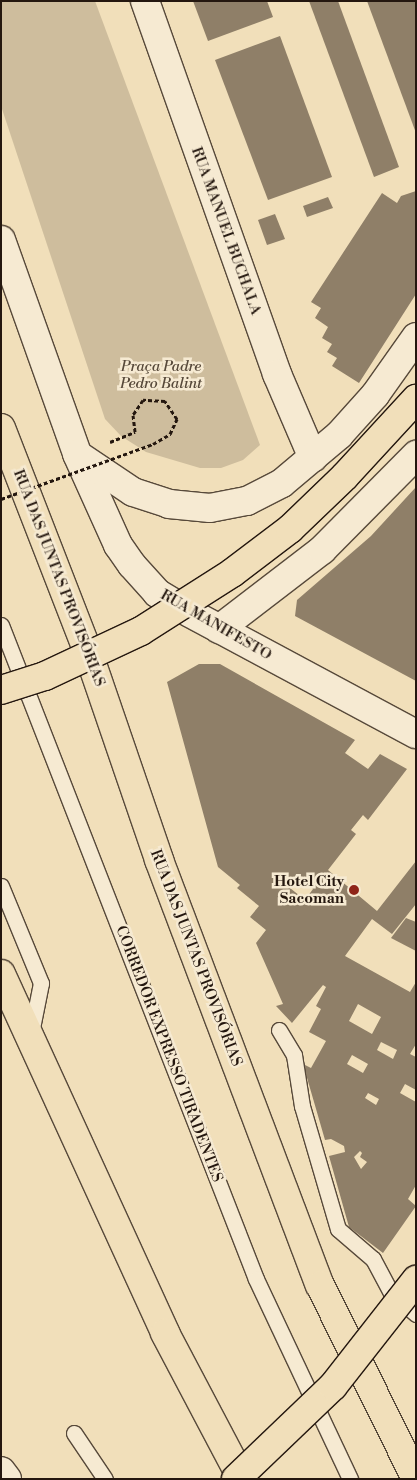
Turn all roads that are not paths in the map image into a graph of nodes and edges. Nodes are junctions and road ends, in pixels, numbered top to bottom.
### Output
1 (144, 1) edge
2 (1, 240) edge
3 (416, 337) edge
4 (416, 399) edge
5 (1, 428) edge
6 (77, 454) junction
7 (416, 455) edge
8 (313, 458) junction
9 (1, 625) edge
10 (219, 629) junction
11 (1, 690) edge
12 (416, 734) edge
13 (1, 886) edge
14 (1, 974) edge
15 (279, 1030) dead end
16 (30, 1036) junction
17 (416, 1280) edge
18 (416, 1314) edge
19 (74, 1433) dead end
20 (1, 1471) edge
21 (416, 1478) edge
22 (7, 1479) edge
23 (106, 1479) edge
24 (236, 1479) edge
25 (242, 1479) edge
26 (350, 1479) edge

1 - 8 main road, RUA MANUEL BUCHALA
2 - 6 main road
3 - 8 main road
4 - 11 main road, bridge
5 - 21 main road, RUA DAS JUNTAS PROVISÓRIAS
6 - 8 main road
6 - 10 main road, RUA MANIFESTO
7 - 10 main road
9 - 26 lane, CORREDOR EXPRESSO TIRADENTES
10 - 12 main road, RUA MANIFESTO
13 - 16 lane
14 - 16 main road
15 - 18 lane
16 - 25 main road
17 - 24 main road, bridge
19 - 23 lane
20 - 22 main road

